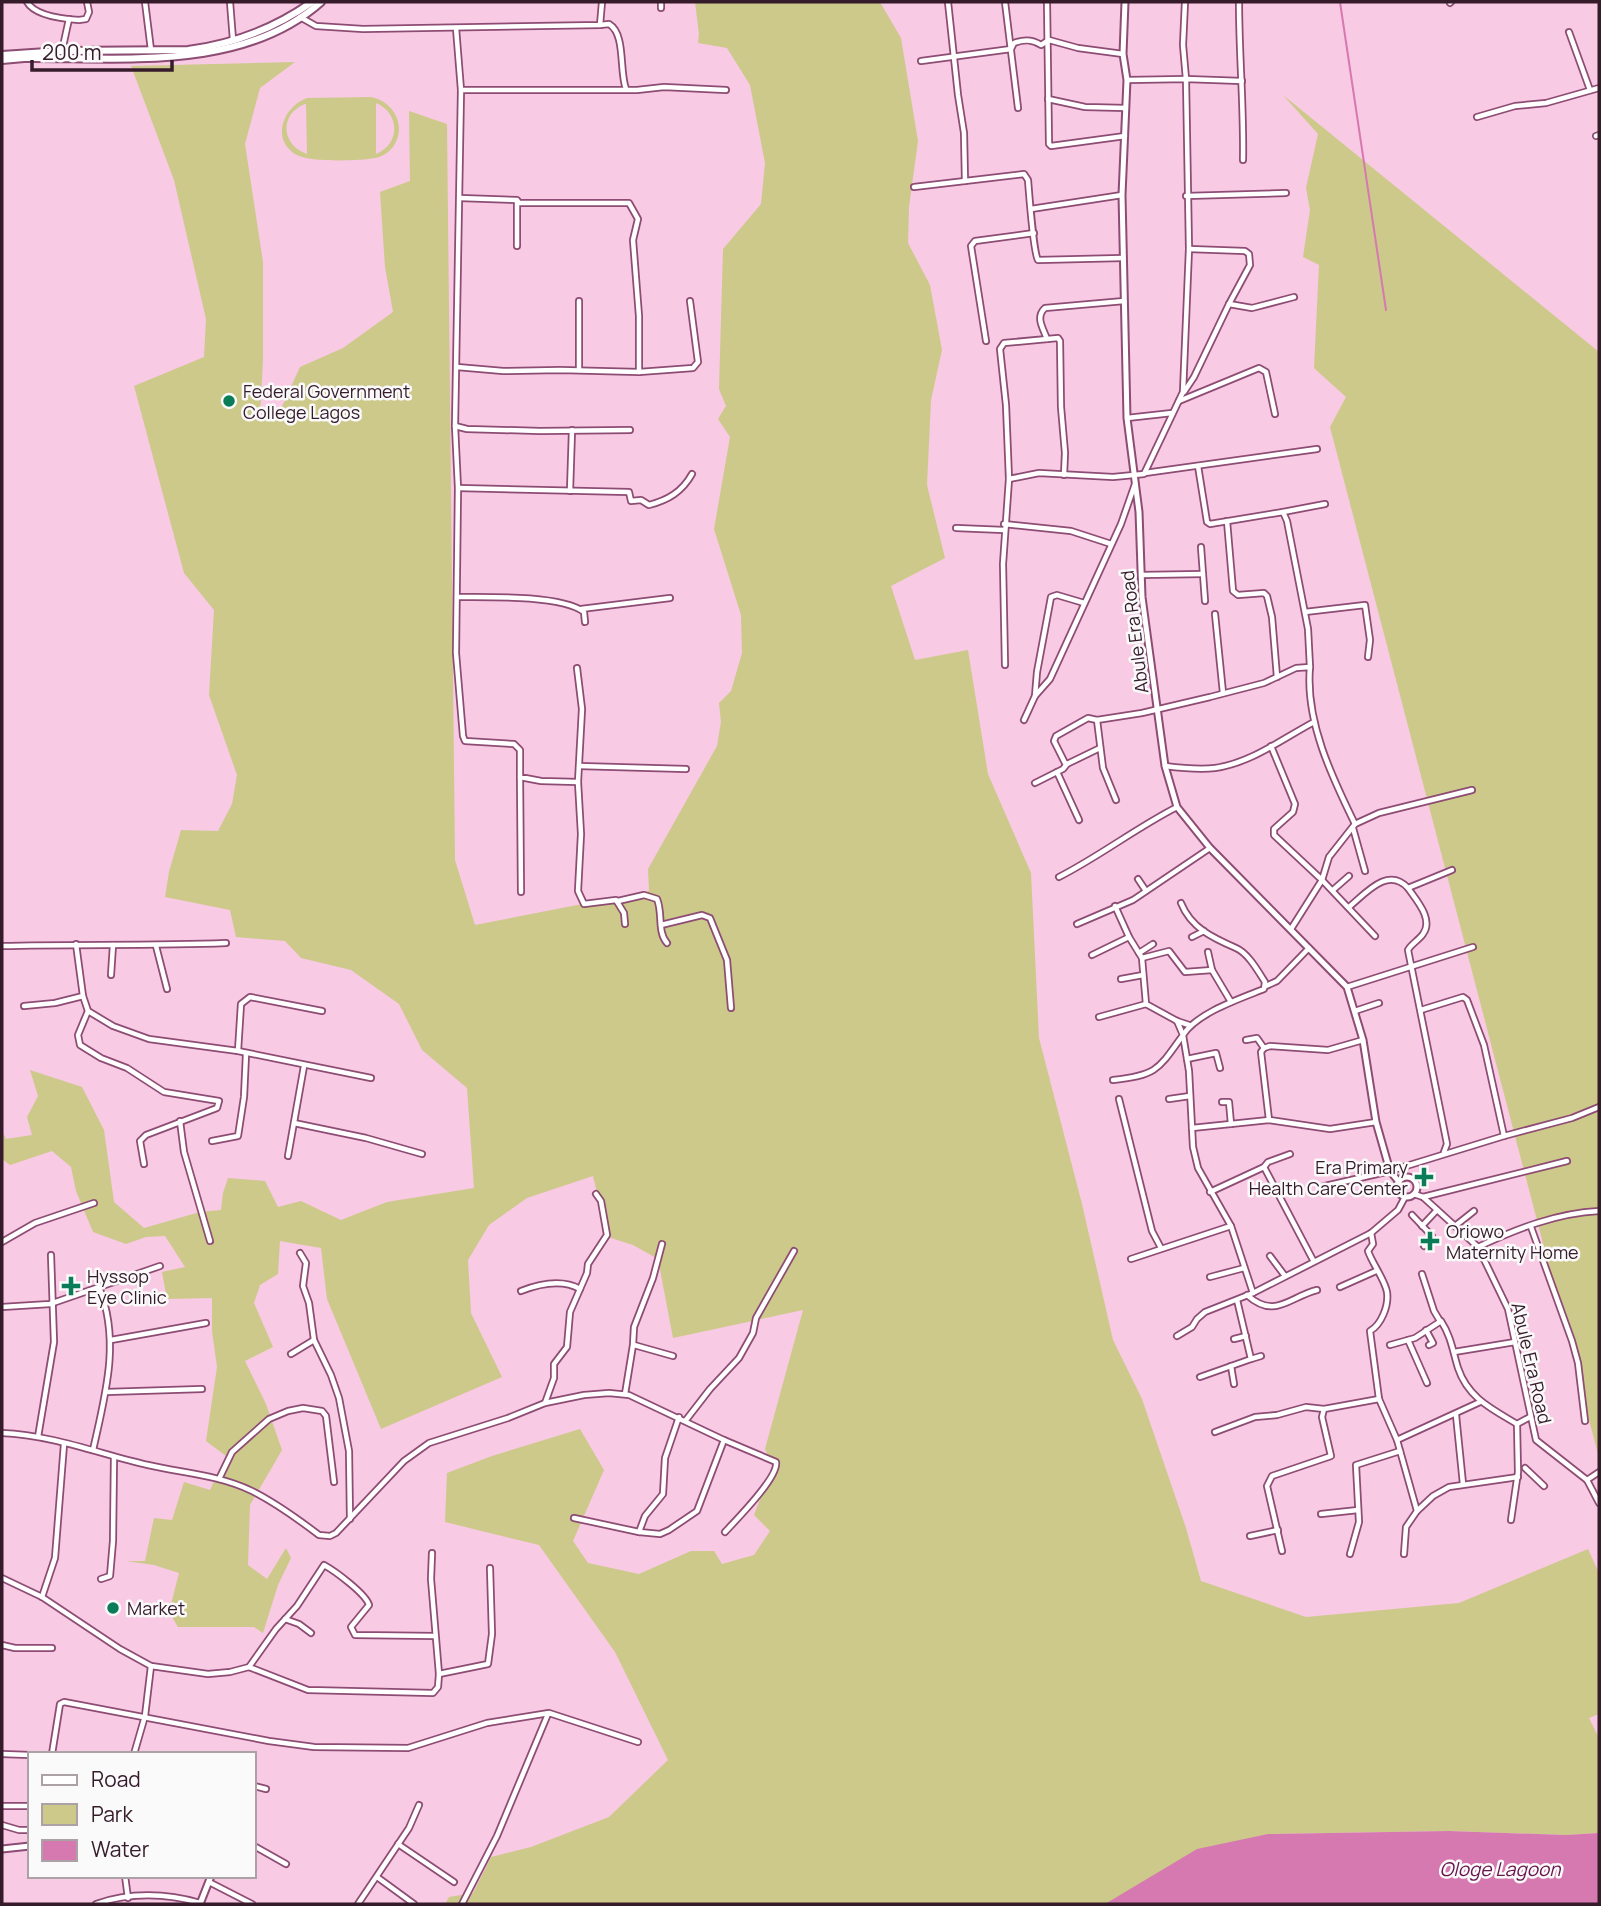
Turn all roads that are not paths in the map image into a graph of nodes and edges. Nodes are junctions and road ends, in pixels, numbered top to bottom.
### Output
1 (27, 2) edge
2 (87, 2) edge
3 (145, 2) edge
4 (230, 2) edge
5 (312, 2) edge
6 (321, 2) edge
7 (602, 2) edge
8 (948, 2) edge
9 (1005, 2) edge
10 (1047, 2) edge
11 (1125, 2) edge
12 (1185, 2) edge
13 (1239, 2) edge
14 (300, 16) junction
15 (69, 19) junction
16 (600, 25) junction
17 (456, 28) junction
18 (267, 32) junction
19 (1569, 32) dead end
20 (1049, 40) junction
21 (234, 41) junction
22 (1011, 49) junction
23 (151, 50) junction
24 (62, 51) junction
25 (1123, 54) junction
26 (955, 57) junction
27 (2, 58) edge
28 (920, 61) dead end
29 (1186, 79) junction
30 (1127, 80) junction
31 (1242, 81) junction
32 (1599, 88) edge
33 (626, 89) junction
34 (461, 90) junction
35 (726, 90) dead end
36 (1590, 90) junction
37 (1048, 99) junction
38 (1018, 108) dead end
39 (1126, 108) junction
40 (1477, 117) dead end
41 (1125, 136) junction
42 (1243, 160) dead end
43 (965, 181) junction
44 (914, 187) dead end
45 (1286, 193) dead end
46 (1122, 195) junction
47 (1186, 196) junction
48 (460, 198) junction
49 (517, 200) junction
50 (1031, 209) junction
51 (1034, 233) junction
52 (517, 246) dead end
53 (1189, 249) junction
54 (1123, 258) junction
55 (1294, 297) dead end
56 (579, 300) dead end
57 (690, 301) dead end
58 (1124, 301) junction
59 (1229, 304) junction
60 (1047, 339) junction
61 (986, 341) dead end
62 (457, 367) junction
63 (579, 370) junction
64 (639, 372) junction
65 (1183, 392) junction
66 (1178, 401) junction
67 (1172, 413) junction
68 (1275, 414) dead end
69 (1127, 418) junction
70 (455, 426) junction
71 (572, 430) junction
72 (630, 430) dead end
73 (1317, 449) dead end
74 (1198, 467) junction
75 (692, 474) dead end
76 (1144, 474) junction
77 (1064, 475) junction
78 (1134, 475) junction
79 (1009, 479) junction
80 (1135, 484) junction
81 (458, 488) junction
82 (570, 491) junction
83 (1325, 504) dead end
84 (1283, 512) junction
85 (1227, 521) junction
86 (1004, 527) junction
87 (956, 528) dead end
88 (1111, 544) junction
89 (1201, 547) dead end
90 (1203, 574) junction
91 (1140, 575) junction
92 (457, 597) junction
93 (670, 598) dead end
94 (1205, 601) dead end
95 (1084, 603) junction
96 (580, 609) junction
97 (1306, 612) junction
98 (1214, 614) dead end
99 (585, 622) dead end
100 (1368, 657) dead end
101 (1005, 665) dead end
102 (1310, 667) junction
103 (578, 668) dead end
104 (1277, 677) junction
105 (1223, 693) junction
106 (1035, 696) junction
107 (1158, 708) junction
108 (1024, 720) dead end
109 (1097, 720) junction
110 (1314, 722) junction
111 (1271, 746) junction
112 (1100, 748) junction
113 (1067, 764) junction
114 (579, 766) junction
115 (1165, 766) junction
116 (686, 769) dead end
117 (1057, 772) junction
118 (520, 777) junction
119 (578, 782) junction
120 (1035, 783) dead end
121 (1472, 790) dead end
122 (1116, 800) dead end
123 (1177, 807) junction
124 (1079, 820) dead end
125 (1354, 825) junction
126 (1210, 848) junction
127 (1452, 870) dead end
128 (1365, 871) dead end
129 (1349, 876) dead end
130 (1059, 877) dead end
131 (1138, 879) dead end
132 (1322, 880) junction
133 (1408, 888) junction
134 (1333, 890) junction
135 (1146, 891) junction
136 (521, 892) dead end
137 (618, 901) junction
138 (1181, 903) dead end
139 (1115, 906) junction
140 (1349, 907) junction
141 (625, 924) dead end
142 (1077, 924) dead end
143 (661, 925) junction
144 (1291, 929) junction
145 (1203, 932) junction
146 (1375, 936) dead end
147 (1129, 937) junction
148 (1192, 937) dead end
149 (226, 943) dead end
150 (667, 943) dead end
151 (76, 944) junction
152 (1153, 944) dead end
153 (113, 945) junction
154 (2, 946) edge
155 (156, 946) junction
156 (1473, 947) dead end
157 (1309, 948) junction
158 (1208, 952) dead end
159 (1093, 955) dead end
160 (1140, 956) junction
161 (1411, 967) junction
162 (1212, 970) junction
163 (111, 975) dead end
164 (1143, 975) junction
165 (1121, 979) dead end
166 (1266, 986) junction
167 (1347, 987) junction
168 (167, 989) dead end
169 (83, 996) junction
170 (1231, 1002) junction
171 (1379, 1003) dead end
172 (1146, 1004) junction
173 (24, 1006) dead end
174 (731, 1008) dead end
175 (1421, 1010) junction
176 (89, 1011) junction
177 (322, 1011) dead end
178 (1355, 1011) junction
179 (1099, 1017) dead end
180 (1177, 1021) junction
181 (1189, 1025) junction
182 (1183, 1035) junction
183 (1246, 1040) dead end
184 (1363, 1040) junction
185 (1264, 1048) junction
186 (238, 1051) junction
187 (246, 1054) junction
188 (1187, 1059) junction
189 (304, 1066) junction
190 (1220, 1068) dead end
191 (371, 1078) dead end
192 (1112, 1080) dead end
193 (1190, 1096) junction
194 (1119, 1099) dead end
195 (1169, 1099) dead end
196 (1222, 1102) dead end
197 (1599, 1107) edge
198 (1269, 1120) junction
199 (180, 1122) junction
200 (1376, 1122) junction
201 (294, 1123) junction
202 (1231, 1124) junction
203 (1192, 1128) junction
204 (1504, 1136) junction
205 (212, 1141) dead end
206 (1447, 1143) junction
207 (1456, 1149) junction
208 (1444, 1153) junction
209 (422, 1154) dead end
210 (1290, 1154) dead end
211 (288, 1156) dead end
212 (1567, 1161) dead end
213 (144, 1164) dead end
214 (1264, 1167) junction
215 (1390, 1171) junction
216 (1399, 1182) junction
217 (1325, 1186) dead end
218 (1210, 1192) junction
219 (596, 1194) dead end
220 (1414, 1194) junction
221 (1405, 1197) junction
222 (1423, 1197) junction
223 (94, 1203) dead end
224 (1437, 1210) junction
225 (1474, 1211) dead end
226 (1599, 1211) edge
227 (1412, 1215) dead end
228 (1231, 1226) junction
229 (1422, 1226) junction
230 (1454, 1226) junction
231 (1531, 1227) junction
232 (1371, 1233) junction
233 (209, 1241) dead end
234 (2, 1242) edge
235 (662, 1244) dead end
236 (1424, 1246) dead end
237 (1478, 1247) junction
238 (1161, 1248) junction
239 (794, 1251) dead end
240 (300, 1253) dead end
241 (51, 1255) dead end
242 (1270, 1256) dead end
243 (1131, 1259) dead end
244 (1313, 1260) junction
245 (160, 1266) dead end
246 (1244, 1268) junction
247 (1376, 1270) junction
248 (1422, 1274) dead end
249 (1285, 1276) junction
250 (1210, 1277) dead end
251 (99, 1287) junction
252 (1340, 1287) dead end
253 (580, 1289) junction
254 (521, 1290) dead end
255 (1317, 1290) dead end
256 (1254, 1293) junction
257 (1247, 1295) junction
258 (1237, 1300) junction
259 (53, 1303) junction
260 (2, 1307) edge
261 (1440, 1321) junction
262 (206, 1322) dead end
263 (1426, 1330) junction
264 (1177, 1336) dead end
265 (1247, 1336) junction
266 (1234, 1339) dead end
267 (111, 1340) junction
268 (314, 1340) junction
269 (1408, 1340) junction
270 (1515, 1342) junction
271 (634, 1345) junction
272 (1390, 1345) dead end
273 (1429, 1345) dead end
274 (1454, 1353) junction
275 (291, 1354) dead end
276 (673, 1356) dead end
277 (1261, 1356) dead end
278 (1251, 1359) junction
279 (1231, 1366) junction
280 (1200, 1377) dead end
281 (1427, 1383) dead end
282 (1234, 1384) dead end
283 (202, 1389) dead end
284 (106, 1392) junction
285 (625, 1394) junction
286 (1379, 1399) junction
287 (1480, 1402) junction
288 (545, 1403) junction
289 (1324, 1409) junction
290 (1456, 1415) junction
291 (1530, 1416) junction
292 (679, 1418) junction
293 (685, 1420) junction
294 (1585, 1421) dead end
295 (1517, 1424) junction
296 (1215, 1432) dead end
297 (2, 1433) edge
298 (38, 1437) junction
299 (723, 1440) junction
300 (1397, 1440) junction
301 (64, 1444) junction
302 (93, 1450) junction
303 (1400, 1451) junction
304 (114, 1457) junction
305 (1599, 1472) edge
306 (1518, 1474) junction
307 (219, 1479) junction
308 (1587, 1480) junction
309 (334, 1482) dead end
310 (1464, 1484) junction
311 (1544, 1486) dead end
312 (1599, 1503) edge
313 (1358, 1510) junction
314 (1417, 1511) junction
315 (1321, 1514) dead end
316 (574, 1518) dead end
317 (350, 1520) junction
318 (1511, 1520) dead end
319 (1278, 1530) junction
320 (725, 1531) dead end
321 (639, 1532) junction
322 (1250, 1536) dead end
323 (1282, 1551) dead end
324 (432, 1553) dead end
325 (1350, 1554) dead end
326 (1404, 1554) dead end
327 (489, 1568) dead end
328 (2, 1578) edge
329 (101, 1580) dead end
330 (42, 1597) junction
331 (285, 1619) junction
332 (312, 1633) dead end
333 (435, 1636) junction
334 (2, 1645) edge
335 (52, 1648) dead end
336 (151, 1665) junction
337 (249, 1667) junction
338 (439, 1674) junction
339 (549, 1713) junction
340 (145, 1716) junction
341 (638, 1742) dead end
342 (52, 1752) edge
343 (135, 1752) edge
344 (2, 1754) edge
345 (28, 1755) edge
346 (256, 1786) edge
347 (266, 1789) dead end
348 (419, 1805) dead end
349 (2, 1806) edge
350 (28, 1806) edge
351 (2, 1825) edge
352 (28, 1830) edge
353 (398, 1844) junction
354 (28, 1846) edge
355 (256, 1847) edge
356 (2, 1849) edge
357 (286, 1864) dead end
358 (377, 1877) junction
359 (125, 1878) edge
360 (210, 1879) edge
361 (454, 1882) dead end
362 (128, 1898) junction
363 (96, 1904) edge
364 (200, 1904) edge
365 (252, 1904) edge
366 (358, 1904) edge
367 (414, 1904) edge
368 (462, 1904) edge

1 - 15 street
2 - 15 street
3 - 23 street
4 - 21 street
5 - 18 main road
6 - 14 main road
7 - 16 street
8 - 26 street
9 - 22 street
10 - 20 street
11 - 25 street, Abule Era Road
12 - 29 street
13 - 31 street
14 - 17 street
14 - 18 main road
15 - 24 street
16 - 17 street
16 - 33 street
17 - 34 street
18 - 21 main road
18 - 27 main road
19 - 36 street
20 - 22 street
20 - 25 street
20 - 37 street
21 - 23 main road
22 - 26 street
22 - 38 street
23 - 24 main road
24 - 27 main road
25 - 30 street, Abule Era Road
26 - 28 street
26 - 43 street
29 - 30 street
29 - 31 street
29 - 47 street
30 - 39 street, Abule Era Road
31 - 42 street
32 - 36 street
33 - 34 street
33 - 35 street
34 - 48 street
36 - 40 street
37 - 39 street
37 - 41 street
39 - 41 street, Abule Era Road
41 - 46 street, Abule Era Road
43 - 44 street
43 - 50 street
45 - 47 street
46 - 50 street
46 - 54 street, Abule Era Road
47 - 53 street
48 - 49 street
48 - 62 street
49 - 52 street
49 - 64 street
50 - 51 street
51 - 54 street
51 - 61 street
53 - 59 street
53 - 65 street
54 - 58 street, Abule Era Road
55 - 59 street
56 - 63 street
57 - 64 street
58 - 60 street
58 - 69 street, Abule Era Road
59 - 65 street
60 - 77 street
60 - 79 street
62 - 63 street
62 - 70 street
63 - 64 street
65 - 66 street
66 - 67 street
66 - 68 street
67 - 69 street
67 - 76 street
69 - 78 street, Abule Era Road
70 - 71 street
70 - 81 street
71 - 72 street
71 - 82 street
73 - 74 street
74 - 76 street
74 - 85 street
75 - 82 street
76 - 78 street
77 - 78 street
77 - 79 street
78 - 80 street, Abule Era Road
79 - 86 street
80 - 88 street
80 - 91 street, Abule Era Road
81 - 82 street
81 - 92 street
83 - 84 street
84 - 85 street
84 - 97 street
85 - 104 street
86 - 87 street
86 - 88 street
86 - 101 street
88 - 95 street
89 - 90 street
90 - 91 street
90 - 94 street
91 - 107 street, Abule Era Road
92 - 96 street
92 - 118 street
93 - 96 street
95 - 106 street
95 - 106 street
96 - 99 street
97 - 100 street
97 - 102 street
98 - 105 street
102 - 104 street
102 - 110 street
103 - 114 street
104 - 105 street
105 - 107 street
106 - 108 street
107 - 109 street
107 - 115 street, Abule Era Road
109 - 112 street
109 - 113 street
110 - 111 street
110 - 125 street
111 - 115 street
111 - 132 street
112 - 113 street
112 - 122 street
113 - 117 street
114 - 116 street
114 - 119 street
115 - 123 street, Abule Era Road
117 - 120 street
117 - 124 street
118 - 119 street
118 - 136 street
119 - 137 street
121 - 125 street
123 - 126 street, Abule Era Road
123 - 130 street
125 - 128 street
125 - 132 street
126 - 135 street
126 - 144 street, Abule Era Road
127 - 133 street
129 - 134 street
131 - 135 street
132 - 134 street
132 - 144 street
133 - 140 street
133 - 161 street
134 - 140 street
135 - 139 street
137 - 141 street
137 - 143 street
138 - 145 street
139 - 142 street
139 - 147 street
140 - 146 street
143 - 150 street
143 - 174 street
144 - 157 street, Abule Era Road
145 - 148 street
145 - 166 street
147 - 159 street
147 - 160 street
149 - 155 street
151 - 153 street
151 - 154 street
151 - 169 street
152 - 160 street
153 - 155 street
153 - 163 street
155 - 168 street
156 - 161 street
157 - 166 street
157 - 167 street, Abule Era Road
158 - 162 street
160 - 162 street
160 - 164 street
161 - 167 street
161 - 175 street
162 - 170 street
164 - 165 street
164 - 172 street
166 - 170 street
167 - 178 street, Abule Era Road
169 - 173 street
169 - 176 street
170 - 181 street
171 - 178 street
172 - 179 street
172 - 180 street
175 - 204 street
175 - 206 street
176 - 186 street
176 - 199 street
177 - 186 street
178 - 184 street, Abule Era Road
180 - 181 street
180 - 182 street
181 - 182 street
182 - 188 street
182 - 192 street
183 - 185 street
184 - 185 street
184 - 200 street, Abule Era Road
185 - 198 street
186 - 187 street
187 - 189 street
187 - 205 street
188 - 190 street
188 - 193 street
189 - 191 street
189 - 201 street
193 - 195 street
193 - 203 street
194 - 238 street
196 - 202 street
197 - 204 street
198 - 200 street
198 - 202 street
199 - 213 street
199 - 233 street
200 - 215 street, Abule Era Road
201 - 209 street
201 - 211 street
202 - 203 street
203 - 218 street
204 - 207 street
206 - 207 street
206 - 208 street
207 - 208 street
208 - 215 street
210 - 214 street
212 - 222 street
214 - 218 street
214 - 244 street
215 - 216 street, Abule Era Road
215 - 217 street
216 - 220 street, Abule Era Road
216 - 221 street, Abule Era Road
218 - 228 street
219 - 253 street
220 - 221 street
220 - 222 street, Abule Era Road
221 - 232 street
222 - 224 street, Abule Era Road
223 - 234 street
224 - 229 street
224 - 230 street, Abule Era Road
225 - 230 street
226 - 231 street
227 - 229 street
228 - 238 street
228 - 246 street
229 - 236 street
230 - 237 street, Abule Era Road
231 - 237 street
231 - 294 street
232 - 244 street
232 - 247 street
235 - 271 street
237 - 270 street, Abule Era Road
238 - 243 street
239 - 293 street
240 - 268 street
241 - 259 street
242 - 249 street
244 - 249 street
245 - 251 street
246 - 250 street
246 - 256 street
247 - 252 street
247 - 286 street
248 - 261 street
249 - 256 street
251 - 259 street
251 - 267 street
253 - 254 street
253 - 288 street
255 - 257 street
256 - 257 street
257 - 258 street
258 - 264 street
258 - 265 street
259 - 260 street
259 - 298 street
261 - 263 street
261 - 274 street
262 - 267 street
263 - 269 street
263 - 273 street
265 - 266 street
265 - 278 street
267 - 284 street
268 - 275 street
268 - 317 street
269 - 272 street
269 - 281 street
270 - 274 street
270 - 291 street, Abule Era Road
271 - 276 street
271 - 285 street
274 - 287 street
277 - 278 street
278 - 279 street
279 - 280 street
279 - 282 street
283 - 284 street
284 - 302 street
285 - 288 street
285 - 292 street
286 - 289 street
286 - 300 street
287 - 290 street
287 - 295 street
288 - 317 street
289 - 296 street
289 - 319 street
290 - 300 street
290 - 310 street
291 - 295 street
291 - 308 street, Abule Era Road
292 - 293 street
292 - 321 street
293 - 299 street
295 - 306 street
297 - 298 street
298 - 301 street
299 - 320 street
299 - 321 street
300 - 303 street
301 - 302 street
301 - 330 street
302 - 304 street
303 - 313 street
303 - 314 street
304 - 307 street
304 - 329 street
305 - 308 street
306 - 310 street
306 - 311 street
306 - 318 street
307 - 309 street
307 - 317 street
308 - 312 street, Abule Era Road
310 - 314 street
313 - 315 street
313 - 325 street
314 - 326 street
316 - 321 street
319 - 322 street
319 - 323 street
324 - 333 street
327 - 338 street
328 - 330 street
330 - 336 street
331 - 332 street
331 - 333 street
331 - 337 street
333 - 338 street
334 - 335 street
336 - 337 street
336 - 340 street
337 - 338 street
339 - 340 street
339 - 341 street
339 - 368 street
340 - 342 street
340 - 343 street
344 - 345 street
346 - 347 street
348 - 353 street
349 - 350 street
351 - 352 street
353 - 358 street
353 - 361 street
354 - 356 street
355 - 357 street
358 - 366 street
358 - 367 street
359 - 362 street
360 - 364 street
360 - 365 street
362 - 363 street
362 - 364 street

